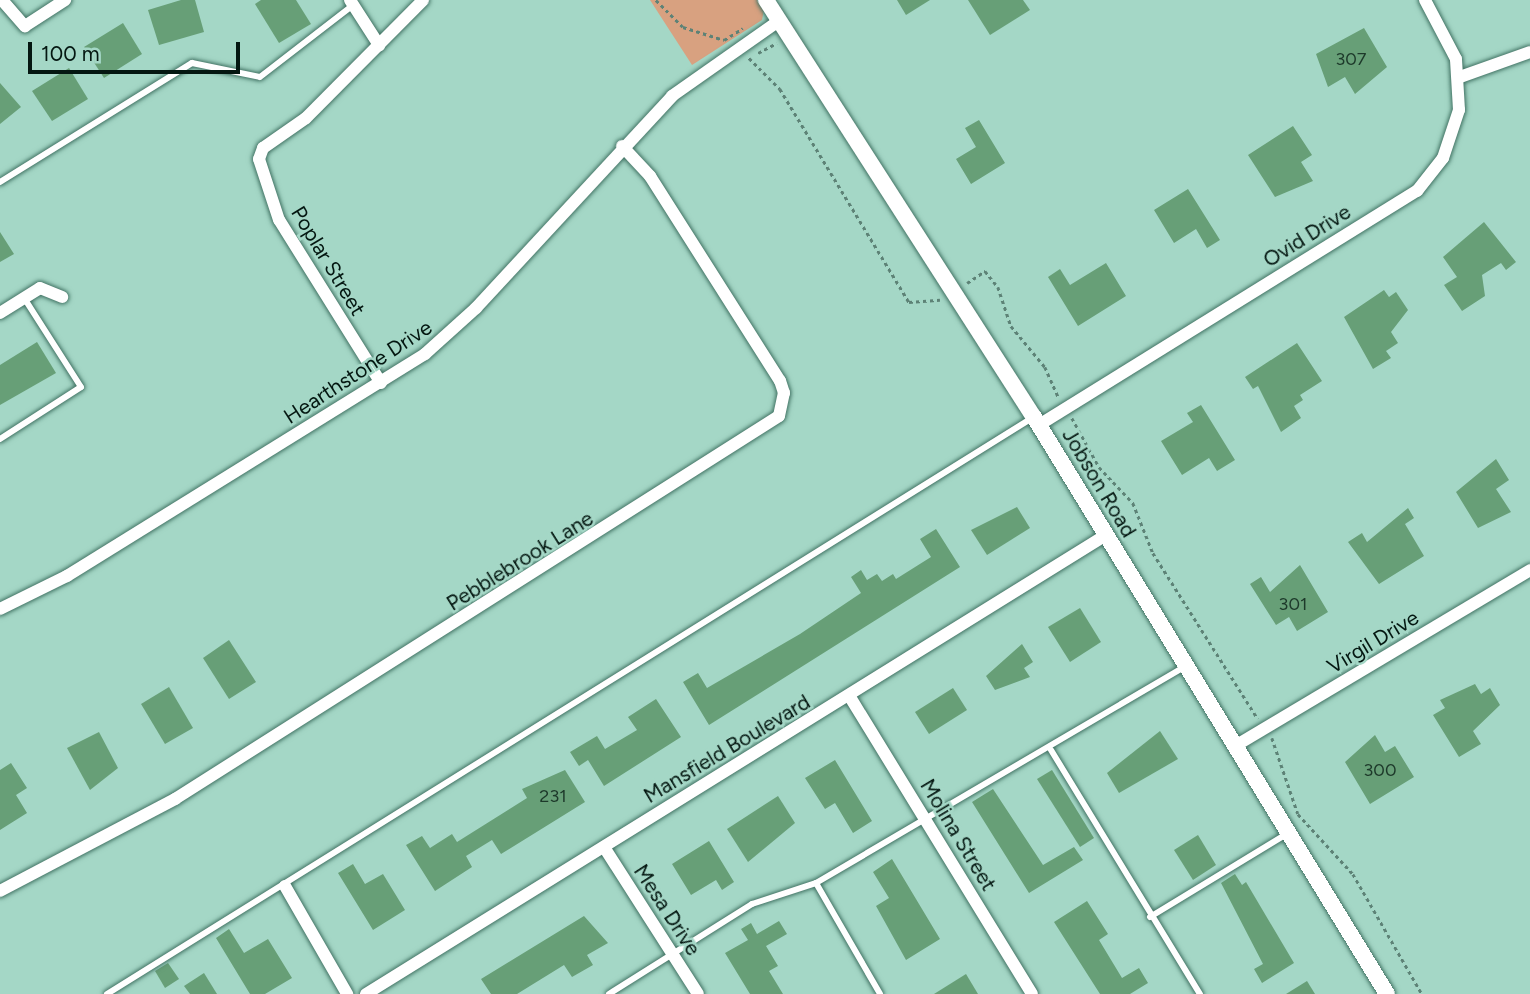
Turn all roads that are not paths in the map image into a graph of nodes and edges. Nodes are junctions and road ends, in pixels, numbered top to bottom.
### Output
1 (2, 0) edge
2 (65, 0) edge
3 (423, 0) edge
4 (765, 0) edge
5 (1425, 0) edge
6 (351, 2) edge
7 (780, 20) junction
8 (379, 46) junction
9 (1530, 52) edge
10 (1460, 77) junction
11 (622, 146) junction
12 (0, 182) edge
13 (62, 297) dead end
14 (24, 298) junction
15 (0, 313) edge
16 (381, 383) junction
17 (1036, 421) junction
18 (0, 439) edge
19 (1106, 536) junction
20 (1530, 570) edge
21 (0, 609) edge
22 (1186, 666) junction
23 (850, 697) junction
24 (1235, 746) junction
25 (1051, 750) junction
26 (924, 817) junction
27 (1288, 833) junction
28 (604, 847) junction
29 (816, 883) junction
30 (285, 886) junction
31 (0, 891) edge
32 (1150, 918) junction
33 (672, 951) junction
34 (107, 994) edge
35 (347, 994) edge
36 (366, 994) edge
37 (609, 994) edge
38 (698, 994) edge
39 (880, 994) edge
40 (1032, 994) edge
41 (1200, 994) edge
42 (1387, 994) edge

1 - 2 street
3 - 8 street
4 - 7 street, Jobson Road
5 - 10 street, Ovid Drive
6 - 8 street
6 - 12 lane
7 - 11 street, Hearthstone Drive
7 - 17 street, Jobson Road
8 - 16 street, Poplar Street
9 - 10 street
10 - 17 street, Ovid Drive
11 - 16 street, Hearthstone Drive
11 - 31 street, Pebblebrook Lane
13 - 14 street
14 - 15 street
14 - 18 lane
16 - 21 street, Hearthstone Drive
17 - 19 street, Jobson Road
17 - 30 lane
19 - 22 street, Jobson Road
19 - 23 street, Mansfield Boulevard
20 - 24 street, Virgil Drive
22 - 24 street, Jobson Road
22 - 25 lane
23 - 26 street, Molina Street
23 - 28 street, Mansfield Boulevard
24 - 27 street, Jobson Road
25 - 26 lane
25 - 32 lane
26 - 29 lane
26 - 40 street, Molina Street
27 - 32 lane
27 - 42 street, Jobson Road
28 - 33 street, Mesa Drive
28 - 36 street, Mansfield Boulevard
29 - 33 lane
29 - 39 lane
30 - 34 lane
30 - 35 street
32 - 41 lane
33 - 37 lane
33 - 38 street, Mesa Drive

